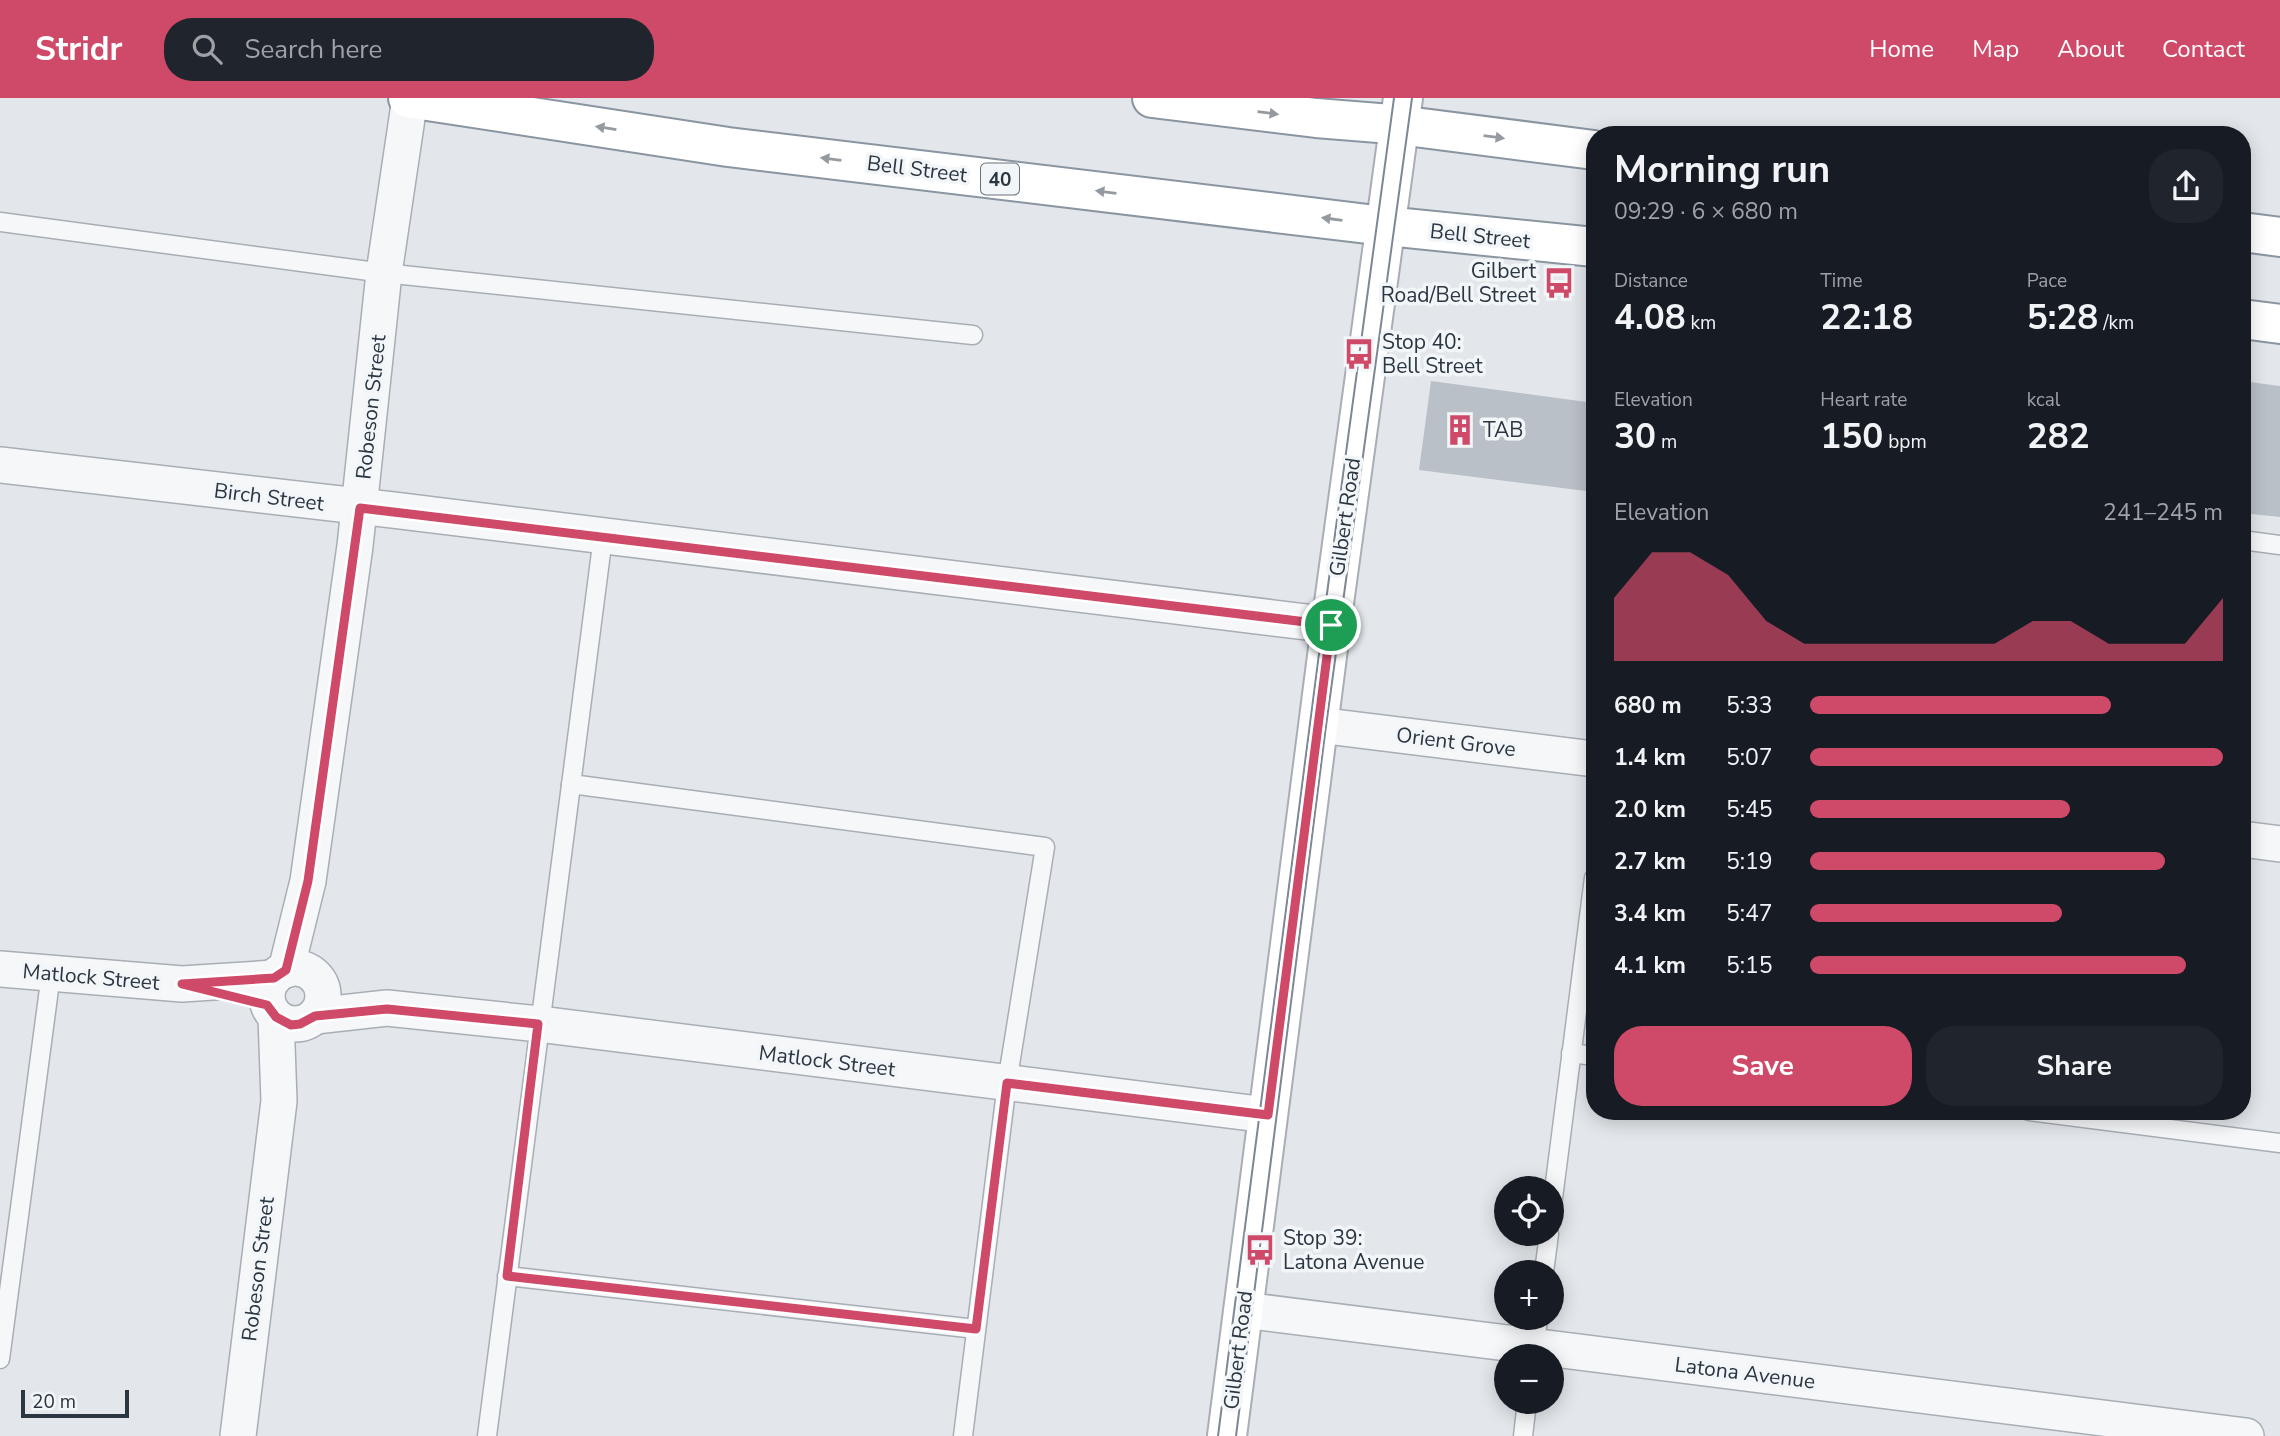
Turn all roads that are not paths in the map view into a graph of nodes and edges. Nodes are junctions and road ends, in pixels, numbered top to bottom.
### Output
1 (409, 98) edge
2 (1152, 98) edge
3 (1401, 112) edge
4 (1586, 148) edge
5 (0, 222) edge
6 (1384, 226) junction
7 (2251, 233) edge
8 (2280, 237) edge
9 (1586, 246) edge
10 (384, 272) junction
11 (2251, 320) edge
12 (2280, 324) edge
13 (973, 335) dead end
14 (0, 465) edge
15 (360, 508) junction
16 (603, 537) junction
17 (2251, 541) edge
18 (2280, 545) edge
19 (1331, 625) junction
20 (1318, 725) junction
21 (1586, 758) edge
22 (571, 784) junction
23 (2251, 840) edge
24 (2280, 844) edge
25 (1586, 939) edge
26 (0, 969) edge
27 (51, 974) junction
28 (295, 995) junction
29 (538, 1024) junction
30 (1571, 1053) junction
31 (1586, 1055) edge
32 (1007, 1083) junction
33 (1268, 1115) junction
34 (2100, 1120) edge
35 (2280, 1143) edge
36 (1556, 1176) edge
37 (8, 1233) edge
38 (507, 1276) junction
39 (1244, 1310) junction
40 (976, 1329) junction
41 (1535, 1340) edge
42 (0, 1359) edge
43 (1525, 1414) edge
44 (237, 1436) edge
45 (487, 1436) edge
46 (963, 1436) edge
47 (1227, 1436) edge
48 (1522, 1436) edge
49 (2246, 1436) edge

6 -> 1 main road, Bell Street / 40
1 - 10 street, Robeson Street
2 -> 3 main road
3 -> 4 main road
3 - 6 main road, Gilbert Road
5 - 10 lane
6 - 9 main road, Bell Street / 40
6 - 19 main road, Gilbert Road
7 - 8 main road
10 - 13 lane
10 - 15 street, Robeson Street
11 - 12 main road
14 - 15 street, Birch Street
15 - 16 street, Birch Street
15 - 28 street, Robeson Street
16 - 19 street, Birch Street
16 - 22 lane
17 - 18 lane
19 - 20 main road, Gilbert Road
20 - 21 street, Orient Grove
20 - 33 main road, Gilbert Road
22 - 29 lane
22 - 32 lane
23 - 24 street
25 - 30 lane
26 - 27 street, Matlock Street
27 - 28 street, Matlock Street
27 - 37 lane
28 - 29 street, Matlock Street
28 - 44 street, Robeson Street
29 - 32 street, Matlock Street
29 - 38 lane
30 - 31 lane
30 - 36 lane
32 - 33 street, Matlock Street
32 - 40 lane
33 - 39 main road, Gilbert Road
34 - 35 lane
37 - 42 lane
38 - 40 lane
38 - 45 lane
39 - 41 street, Latona Avenue
39 - 47 main road, Gilbert Road
40 - 46 lane
41 - 49 street, Latona Avenue
43 - 48 lane

